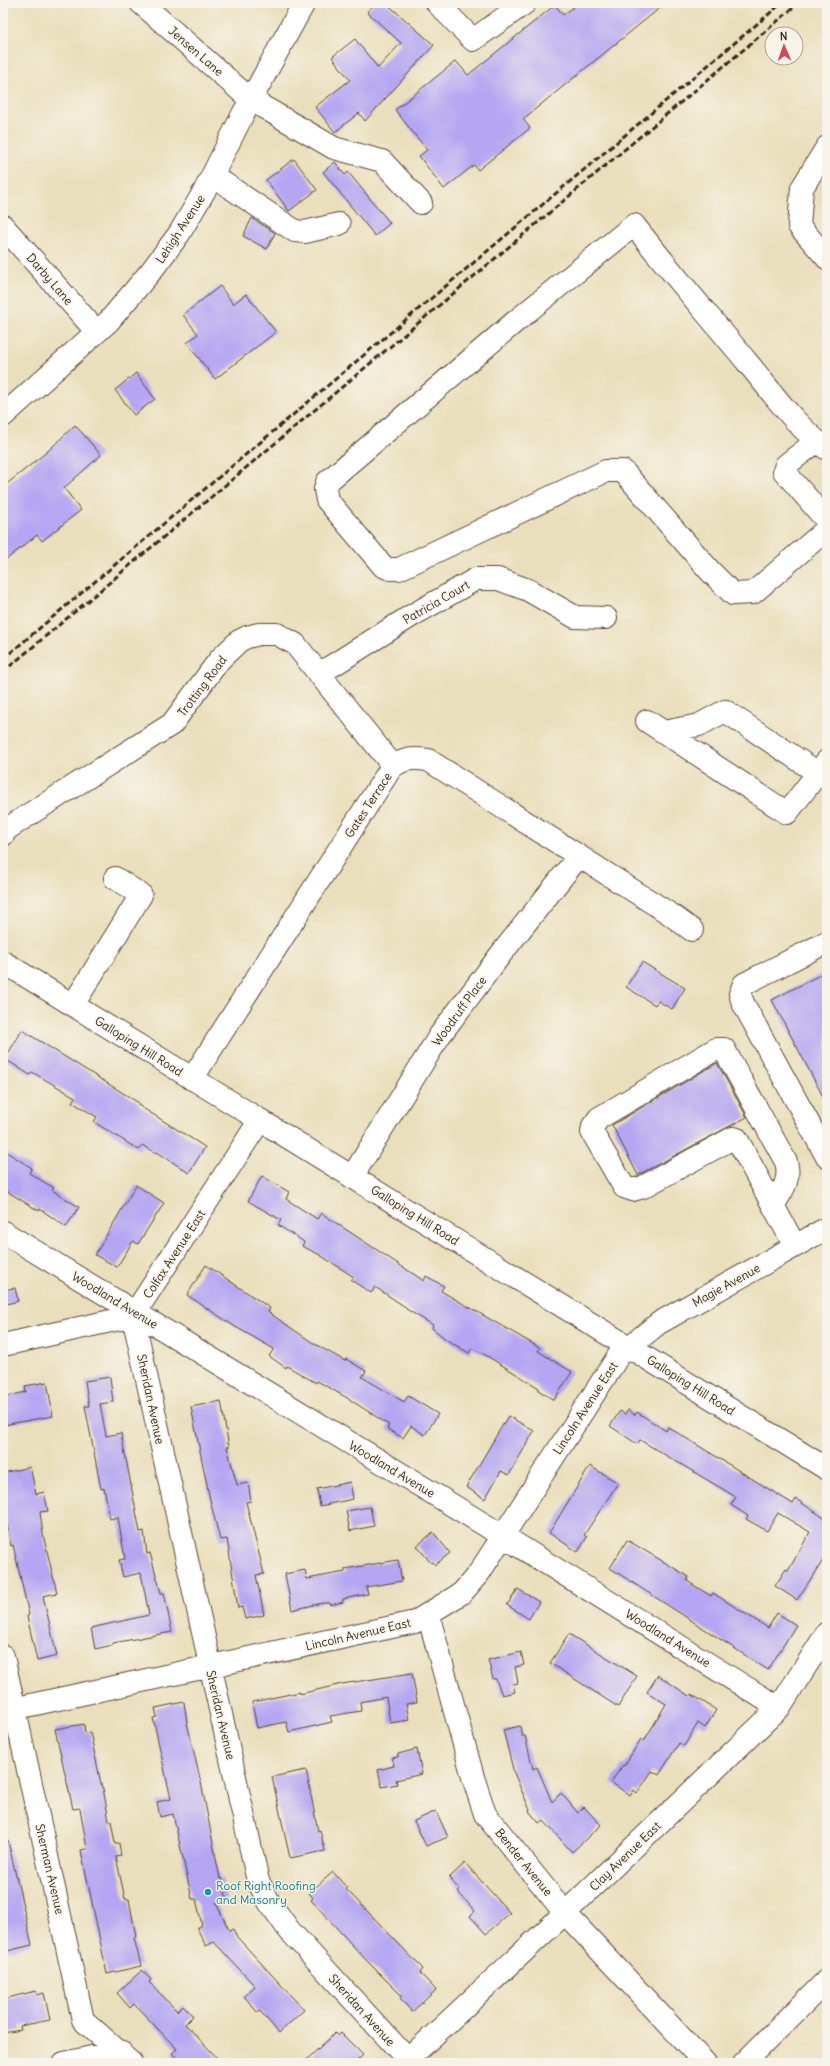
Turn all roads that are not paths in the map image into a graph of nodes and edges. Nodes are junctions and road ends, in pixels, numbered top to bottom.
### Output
1 (141, 3) edge
2 (304, 3) edge
3 (437, 3) edge
4 (525, 3) edge
5 (251, 100) junction
6 (827, 148) edge
7 (212, 176) junction
8 (421, 202) dead end
9 (339, 224) dead end
10 (3, 226) edge
11 (827, 258) edge
12 (97, 332) junction
13 (3, 416) edge
14 (822, 445) edge
15 (827, 520) edge
16 (827, 529) edge
17 (606, 618) dead end
18 (319, 674) junction
19 (393, 766) junction
20 (822, 767) edge
21 (3, 835) edge
22 (579, 856) junction
23 (115, 878) dead end
24 (692, 930) dead end
25 (827, 942) edge
26 (3, 962) edge
27 (73, 1005) junction
28 (192, 1078) junction
29 (260, 1120) junction
30 (827, 1157) edge
31 (352, 1177) junction
32 (774, 1204) junction
33 (827, 1228) edge
34 (3, 1232) edge
35 (795, 1246) junction
36 (135, 1315) junction
37 (3, 1345) edge
38 (629, 1347) junction
39 (827, 1469) edge
40 (503, 1536) junction
41 (428, 1614) junction
42 (827, 1633) edge
43 (3, 1656) edge
44 (210, 1668) junction
45 (779, 1708) junction
46 (8, 1710) edge
47 (565, 1913) junction
48 (827, 1980) edge
49 (126, 2057) edge
50 (408, 2062) edge
51 (64, 2063) edge
52 (705, 2063) edge
53 (744, 2063) edge

1 - 5 street, Jensen Lane
2 - 5 street, Lehigh Avenue
3 - 4 street
5 - 7 street, Lehigh Avenue
5 - 8 street, Jensen Lane
6 - 11 street
7 - 9 street
7 - 12 street, Lehigh Avenue
10 - 12 street, Darby Lane
12 - 13 street, Lehigh Avenue
14 - 15 street
14 - 16 street
17 - 18 street, Patricia Court
18 - 19 street, Trotting Road
18 - 21 street, Trotting Road
19 - 22 street, Gates Terrace
19 - 28 street, Gates Terrace
20 - 20 street
22 - 24 street, Gates Terrace
22 - 31 street, Woodruff Place
23 - 27 street
25 - 30 street
26 - 27 street, Galloping Hill Road
27 - 28 street, Galloping Hill Road
28 - 29 street, Galloping Hill Road
29 - 31 street, Galloping Hill Road
29 - 36 street, Colfax Avenue East
31 - 38 street, Galloping Hill Road
32 - 32 street
32 - 35 street
33 - 35 street, Magie Avenue
34 - 36 street, Woodland Avenue
35 - 38 street, Magie Avenue
36 - 37 street
36 - 40 street, Woodland Avenue
36 - 44 street, Sheridan Avenue
38 - 39 street, Galloping Hill Road
38 - 40 street, Lincoln Avenue East
40 - 41 street, Lincoln Avenue East
40 - 45 street, Woodland Avenue
41 - 44 street, Lincoln Avenue East
41 - 47 street, Bender Avenue
42 - 45 street, Clay Avenue East
43 - 46 street, Sherman Avenue
44 - 46 street, Lincoln Avenue East
44 - 50 street, Sheridan Avenue
45 - 47 street, Clay Avenue East
46 - 49 street, Sherman Avenue
47 - 50 street, Clay Avenue East
47 - 52 street, Bender Avenue
48 - 53 street
49 - 51 street

